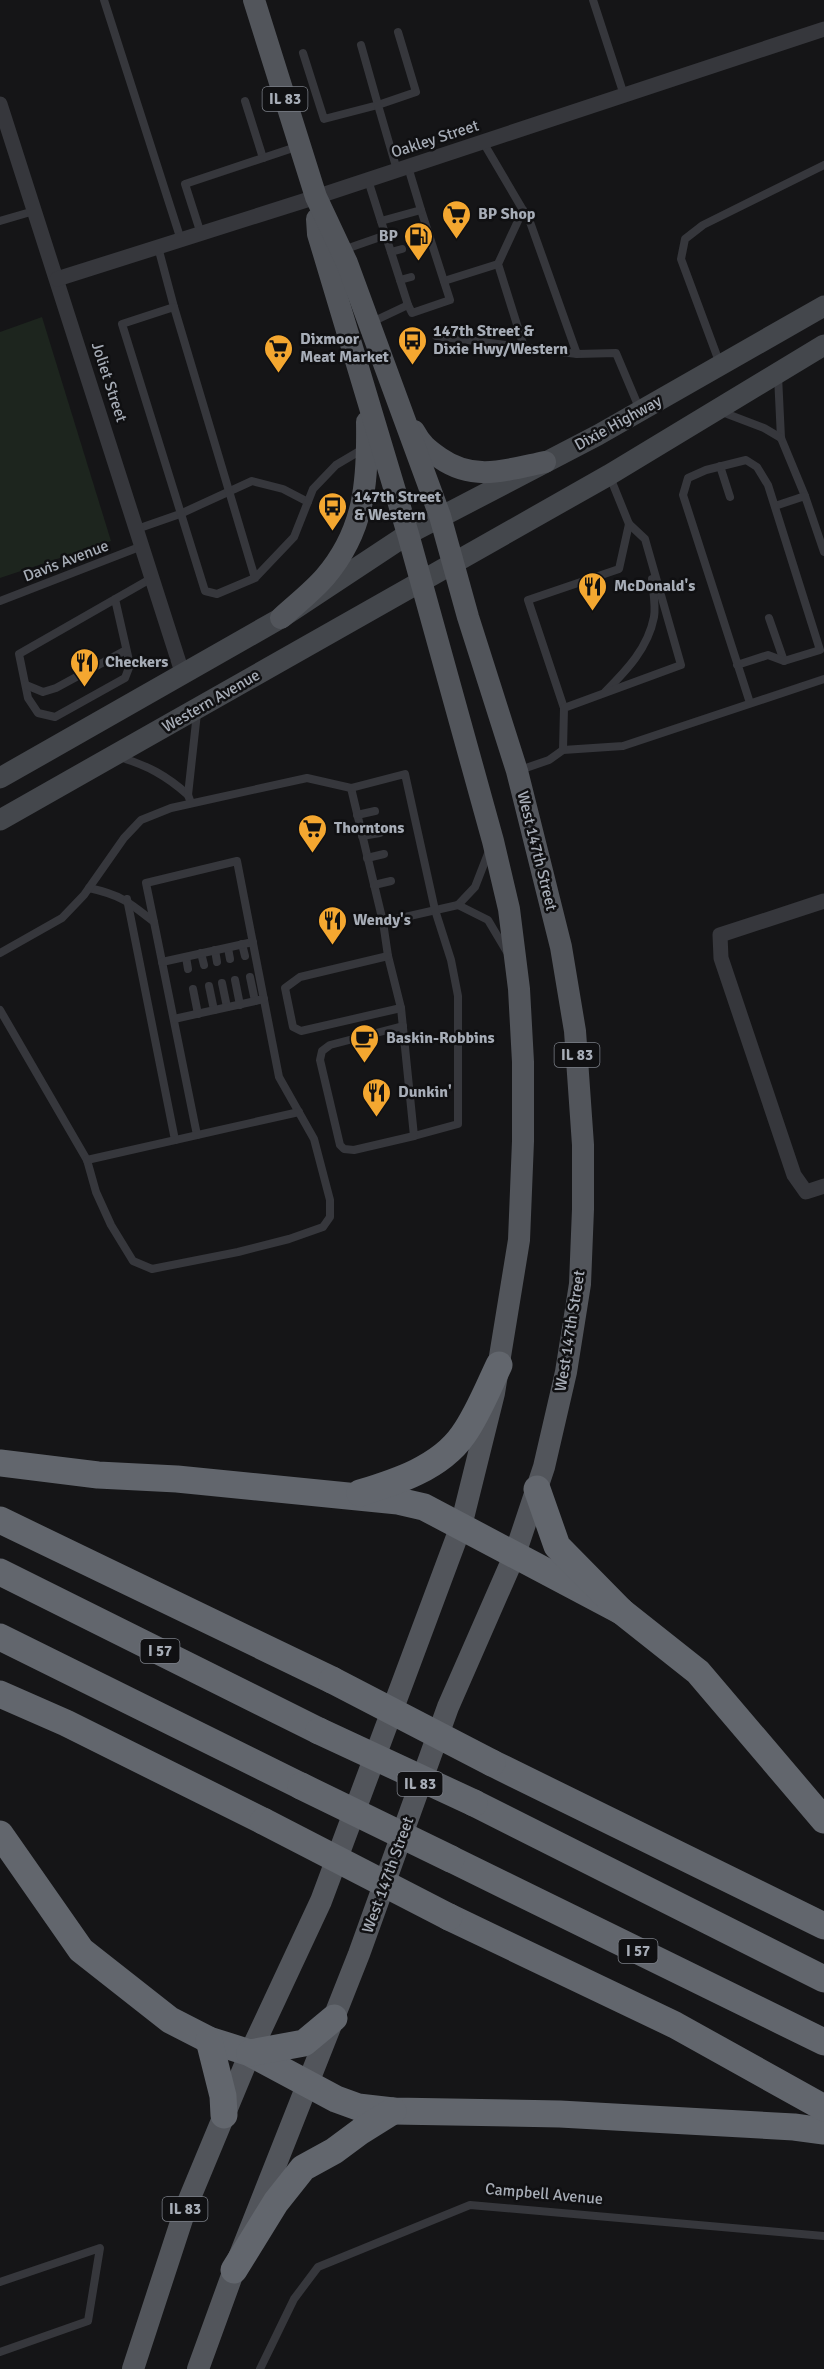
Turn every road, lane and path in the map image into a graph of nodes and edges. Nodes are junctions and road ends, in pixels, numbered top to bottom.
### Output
1 (104, 0) edge
2 (254, 0) edge
3 (593, 0) edge
4 (824, 29) edge
5 (398, 32) dead end
6 (361, 45) dead end
7 (303, 53) dead end
8 (624, 95) junction
9 (245, 101) dead end
10 (0, 104) edge
11 (378, 105) junction
12 (483, 142) junction
13 (300, 146) junction
14 (263, 158) junction
15 (824, 165) edge
16 (403, 169) junction
17 (368, 180) junction
18 (316, 197) junction
19 (421, 210) junction
20 (523, 210) junction
21 (34, 212) junction
22 (381, 221) junction
23 (0, 222) edge
24 (201, 234) junction
25 (386, 235) junction
26 (181, 240) junction
27 (158, 247) junction
28 (402, 249) dead end
29 (341, 251) junction
30 (391, 252) junction
31 (498, 264) junction
32 (411, 277) dead end
33 (57, 279) junction
34 (400, 280) junction
35 (444, 281) junction
36 (408, 305) junction
37 (824, 306) edge
38 (174, 307) junction
39 (368, 324) junction
40 (436, 336) dead end
41 (824, 345) edge
42 (524, 347) junction
43 (577, 354) junction
44 (721, 366) junction
45 (778, 373) junction
46 (389, 381) junction
47 (364, 388) junction
48 (718, 410) junction
49 (640, 411) junction
50 (781, 438) junction
51 (367, 447) junction
52 (545, 462) junction
53 (720, 466) junction
54 (609, 475) junction
55 (230, 492) junction
56 (805, 496) junction
57 (730, 497) dead end
58 (308, 502) junction
59 (775, 506) junction
60 (180, 514) junction
61 (440, 516) junction
62 (629, 524) junction
63 (137, 529) junction
64 (408, 534) junction
65 (142, 546) junction
66 (824, 552) edge
67 (651, 562) junction
68 (453, 564) junction
69 (152, 578) junction
70 (255, 578) junction
71 (421, 581) junction
72 (115, 599) junction
73 (0, 602) edge
74 (281, 618) junction
75 (769, 618) dead end
76 (126, 650) junction
77 (784, 661) junction
78 (737, 665) junction
79 (182, 672) junction
80 (824, 679) edge
81 (26, 686) junction
82 (604, 693) junction
83 (750, 703) junction
84 (564, 708) junction
85 (197, 709) junction
86 (562, 750) junction
87 (115, 756) junction
88 (517, 771) junction
89 (0, 777) edge
90 (351, 788) junction
91 (190, 799) junction
92 (375, 811) dead end
93 (357, 815) junction
94 (0, 820) edge
95 (380, 833) dead end
96 (363, 836) junction
97 (493, 841) junction
98 (384, 854) dead end
99 (368, 858) junction
100 (391, 881) dead end
101 (374, 885) junction
102 (89, 888) junction
103 (127, 899) junction
104 (824, 901) edge
105 (458, 905) junction
106 (435, 909) junction
107 (154, 922) junction
108 (383, 922) junction
109 (253, 942) junction
110 (242, 944) junction
111 (228, 948) junction
112 (215, 950) junction
113 (0, 953) edge
114 (201, 953) junction
115 (245, 956) dead end
116 (388, 956) junction
117 (186, 957) junction
118 (230, 960) dead end
119 (162, 962) junction
120 (217, 962) dead end
121 (204, 965) dead end
122 (516, 967) junction
123 (188, 969) dead end
124 (250, 976) dead end
125 (235, 980) dead end
126 (222, 983) dead end
127 (208, 986) dead end
128 (193, 989) dead end
129 (264, 999) junction
130 (255, 1001) junction
131 (240, 1005) junction
132 (227, 1007) junction
133 (401, 1008) junction
134 (0, 1010) edge
135 (214, 1010) junction
136 (198, 1014) junction
137 (174, 1019) junction
138 (403, 1026) junction
139 (298, 1112) junction
140 (197, 1135) junction
141 (414, 1136) junction
142 (175, 1140) junction
143 (87, 1160) junction
144 (824, 1186) edge
145 (499, 1365) junction
146 (0, 1463) edge
147 (537, 1489) junction
148 (350, 1496) junction
149 (0, 1520) edge
150 (461, 1526) junction
151 (515, 1554) junction
152 (0, 1572) edge
153 (621, 1611) junction
154 (0, 1637) edge
155 (0, 1694) edge
156 (824, 1820) edge
157 (0, 1834) edge
158 (824, 1926) edge
159 (824, 1979) edge
160 (334, 2018) junction
161 (209, 2040) junction
162 (824, 2042) edge
163 (250, 2053) junction
164 (308, 2082) junction
165 (824, 2108) edge
166 (393, 2111) junction
167 (224, 2115) junction
168 (824, 2131) edge
169 (824, 2236) edge
170 (234, 2270) junction
171 (0, 2282) edge
172 (0, 2352) edge
173 (133, 2369) edge
174 (198, 2369) edge
175 (260, 2369) edge

1 - 26 lane
2 - 13 main road, West 147th Street / IL 83
3 - 8 lane
4 - 8 street, Oakley Street
5 - 11 lane
6 - 11 lane
7 - 11 lane
8 - 12 street, Oakley Street
9 - 14 lane
10 - 21 street, Joliet Street
11 - 16 lane
12 - 16 street, Oakley Street
12 - 20 lane
13 - 14 lane
13 - 18 main road, West 147th Street / IL 83
14 - 24 lane
15 - 44 lane
16 - 17 street, Oakley Street
16 - 19 lane
17 - 18 street, Oakley Street
17 - 22 lane
18 - 24 street, Oakley Street
18 - 29 main road, West 147th Street / IL 83
18 - 47 main road, West 147th Street / IL 83
19 - 22 lane
19 - 35 lane
20 - 31 lane
20 - 43 lane
21 - 23 lane
21 - 33 street, Joliet Street
22 - 25 lane
24 - 26 street, Oakley Street
25 - 29 lane
25 - 30 lane
26 - 27 street, Oakley Street
27 - 33 street, Oakley Street
27 - 38 lane
28 - 30 lane
29 - 39 main road, West 147th Street / IL 83
30 - 34 lane
31 - 35 lane
31 - 42 lane
32 - 34 lane
33 - 63 street, Joliet Street
34 - 36 lane
35 - 36 lane
36 - 39 lane
37 - 44 main road, Dixie Highway
38 - 55 lane
38 - 60 lane
39 - 46 main road, West 147th Street / IL 83
40 - 42 lane
41 - 45 main road
42 - 43 lane
43 - 49 lane
44 - 49 main road, Dixie Highway
45 - 48 main road
45 - 50 lane
46 - 52 main road
46 - 61 main road, West 147th Street / IL 83
47 - 51 main road
47 - 64 main road, West 147th Street / IL 83
48 - 50 lane
48 - 54 main road
49 - 52 main road, Dixie Highway
50 - 56 lane
51 - 58 lane
51 - 74 main road
52 - 61 main road, Dixie Highway
53 - 57 lane
53 - 59 lane
53 - 78 lane
54 - 62 lane
54 - 68 main road
55 - 58 lane
55 - 60 lane
55 - 70 lane
56 - 59 lane
56 - 66 lane
58 - 70 lane
59 - 77 lane
60 - 63 lane
60 - 70 lane
61 - 64 main road, Dixie Highway
61 - 68 main road, West 147th Street / IL 83
62 - 67 lane
62 - 84 lane
63 - 65 street, Joliet Street
64 - 71 main road, West 147th Street / IL 83
64 - 74 main road
65 - 69 street, Joliet Street
65 - 73 lane, Davis Avenue
67 - 82 lane
67 - 82 lane
68 - 71 main road
68 - 88 main road, West 147th Street / IL 83
69 - 72 lane
69 - 79 street, Joliet Street
71 - 85 main road, Western Avenue
71 - 97 main road, West 147th Street / IL 83
72 - 76 lane
72 - 81 lane
74 - 79 main road
75 - 77 lane
76 - 81 lane
76 - 81 lane
77 - 78 lane
78 - 83 lane
79 - 89 main road
80 - 83 lane
82 - 84 lane
83 - 86 lane
84 - 86 lane
85 - 87 main road, Western Avenue
85 - 91 lane
86 - 88 lane
87 - 91 lane
87 - 94 main road, Western Avenue
88 - 147 main road, West 147th Street / IL 83
90 - 91 lane
90 - 93 lane
90 - 106 lane
91 - 102 lane
92 - 93 lane
93 - 96 lane
95 - 96 lane
96 - 99 lane
97 - 105 lane
97 - 122 main road, West 147th Street / IL 83
98 - 99 lane
99 - 101 lane
100 - 101 lane
101 - 108 lane
102 - 103 lane
102 - 113 lane
103 - 107 lane
103 - 142 lane
104 - 144 street
105 - 106 lane
105 - 122 lane
106 - 108 lane
106 - 141 lane
107 - 109 lane
107 - 119 lane
108 - 116 lane
109 - 110 lane
109 - 129 lane
110 - 111 lane
110 - 115 lane
111 - 112 lane
111 - 118 lane
112 - 114 lane
112 - 120 lane
114 - 117 lane
114 - 121 lane
116 - 133 lane
116 - 133 lane
117 - 119 lane
117 - 123 lane
119 - 137 lane
122 - 145 main road, West 147th Street / IL 83
124 - 130 lane
125 - 131 lane
126 - 132 lane
127 - 135 lane
128 - 136 lane
129 - 130 lane
129 - 139 lane
130 - 131 lane
131 - 132 lane
132 - 135 lane
133 - 138 lane
134 - 143 lane
135 - 136 lane
136 - 137 lane
137 - 140 lane
138 - 141 lane
138 - 141 lane
139 - 140 lane
139 - 143 lane
140 - 142 lane
142 - 143 lane
145 - 148 highway
145 - 150 main road, West 147th Street / IL 83
146 - 148 highway
147 - 151 main road, West 147th Street / IL 83
147 - 153 highway
148 - 150 highway
149 - 158 highway, bridge
150 - 151 highway
150 - 163 main road, West 147th Street / IL 83
151 - 153 highway
151 - 160 main road, West 147th Street / IL 83
152 - 159 highway, I 57, bridge
153 - 156 highway
154 - 162 highway, I 57, bridge
155 - 165 highway, bridge
157 - 161 highway
160 - 163 highway
160 - 164 main road, West 147th Street / IL 83
161 - 163 highway
161 - 167 highway
163 - 164 highway
163 - 167 main road, West 147th Street / IL 83
164 - 166 highway
164 - 170 main road, West 147th Street / IL 83
166 - 168 highway
166 - 170 highway
167 - 173 main road, West 147th Street / IL 83
169 - 175 lane, Campbell Avenue
170 - 174 main road, West 147th Street / IL 83
171 - 172 lane

